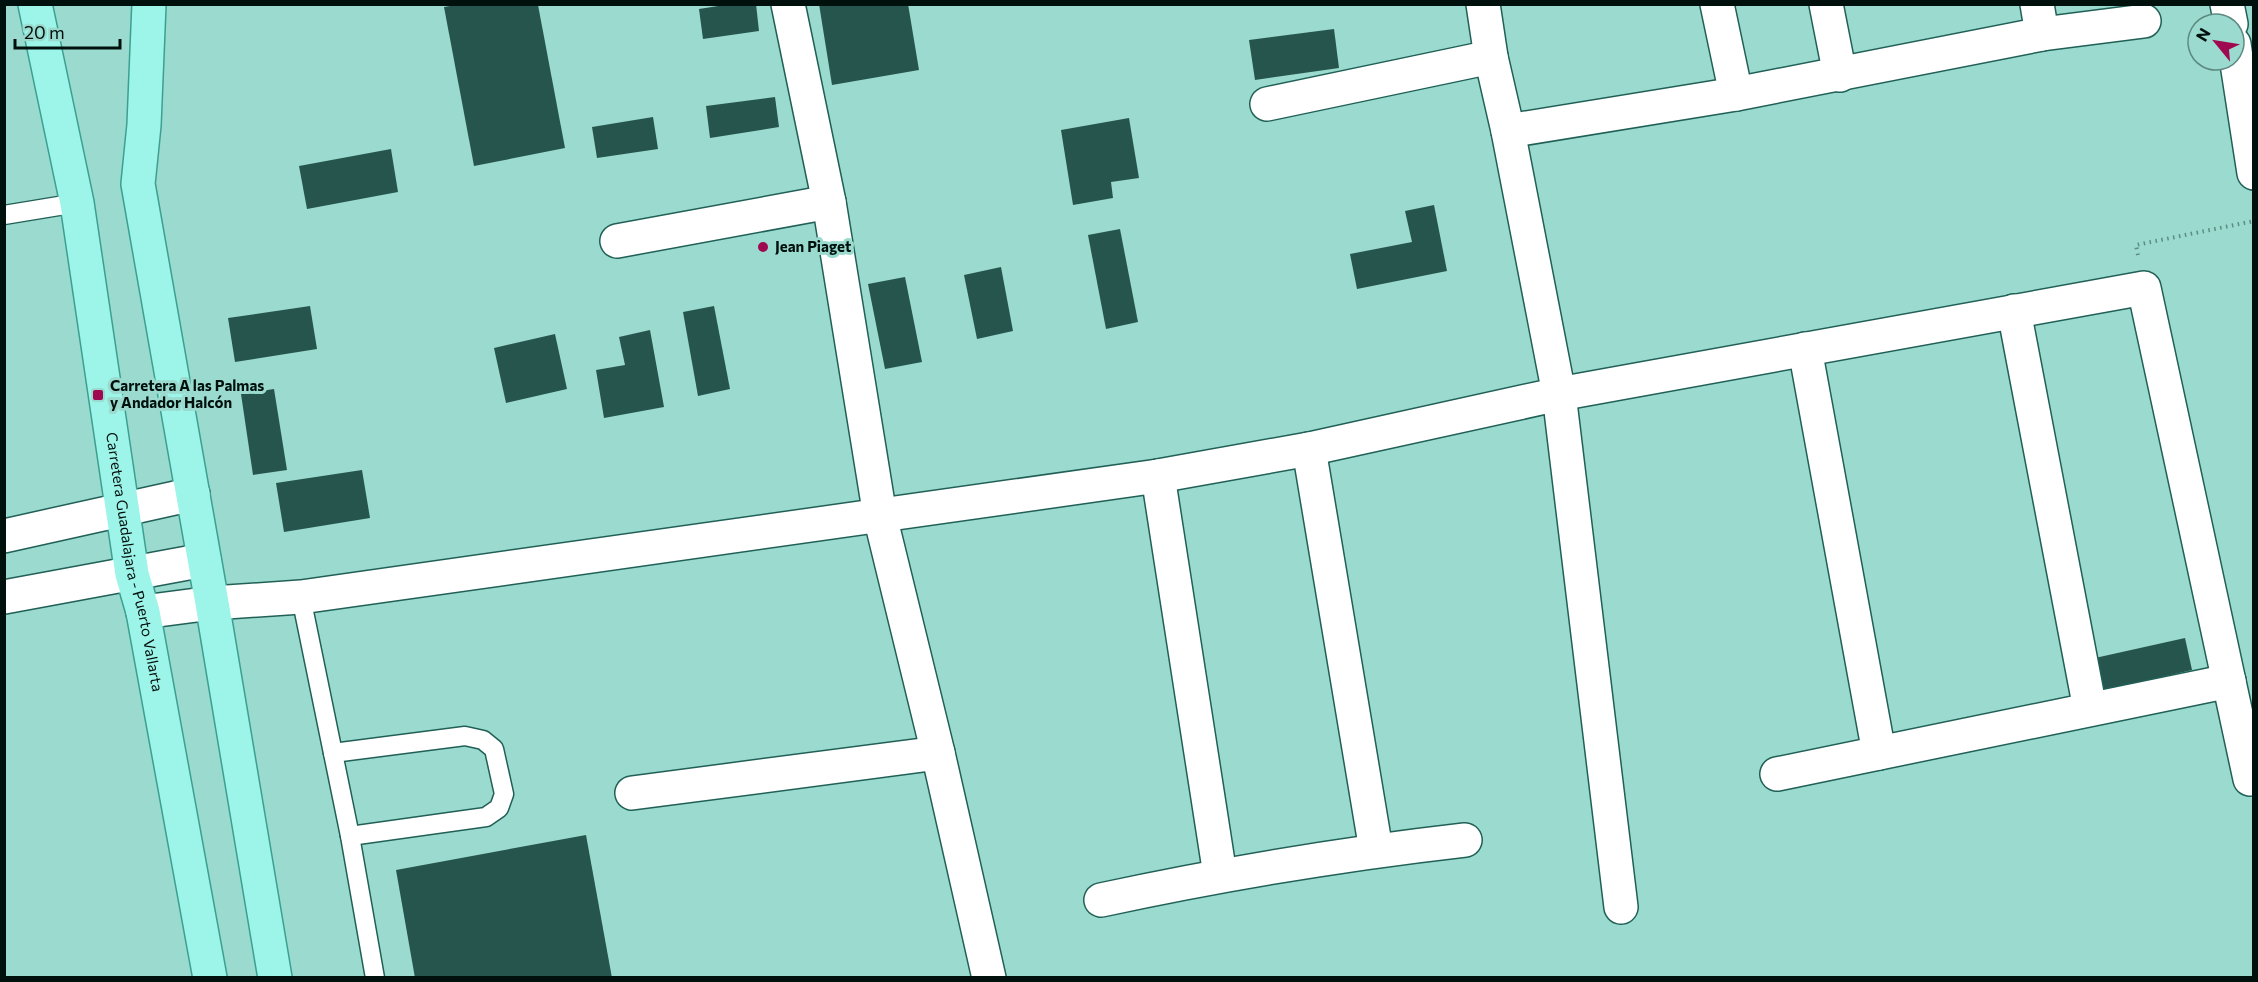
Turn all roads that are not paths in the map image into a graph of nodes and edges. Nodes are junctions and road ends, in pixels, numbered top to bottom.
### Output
1 (36, 4) edge
2 (149, 4) edge
3 (788, 4) edge
4 (1483, 4) edge
5 (1717, 4) edge
6 (1826, 4) edge
7 (2040, 19) edge
8 (2145, 21) dead end
9 (1491, 57) junction
10 (2240, 72) edge
11 (1840, 75) junction
12 (1736, 94) junction
13 (1266, 104) dead end
14 (2250, 119) edge
15 (1508, 131) junction
16 (2253, 173) edge
17 (829, 202) junction
18 (77, 203) junction
19 (4, 215) edge
20 (617, 241) dead end
21 (2014, 311) junction
22 (1805, 349) junction
23 (1559, 394) junction
24 (1309, 449) junction
25 (1158, 476) junction
26 (193, 494) junction
27 (122, 508) junction
28 (880, 516) junction
29 (4, 536) edge
30 (204, 560) junction
31 (132, 574) junction
32 (4, 597) edge
33 (301, 597) junction
34 (212, 603) junction
35 (143, 612) junction
36 (2229, 681) junction
37 (2090, 709) junction
38 (333, 753) junction
39 (938, 753) junction
40 (1879, 753) junction
41 (1777, 774) dead end
42 (2250, 779) dead end
43 (632, 794) dead end
44 (350, 836) junction
45 (1466, 840) dead end
46 (1376, 850) junction
47 (1220, 875) junction
48 (1101, 900) dead end
49 (1621, 907) dead end
50 (210, 978) edge
51 (275, 978) edge
52 (375, 978) edge
53 (988, 978) edge

1 - 18 main road, Carretera Guadalajara - Puerto Vallarta
2 - 26 main road
3 - 17 street
4 - 9 street
5 - 12 street
6 - 11 street
7 - 8 street
7 - 11 street
9 - 13 street
9 - 15 street
10 - 14 street
11 - 12 street
12 - 15 street
14 - 16 street
15 - 23 street
17 - 20 street
17 - 28 street
18 - 19 lane
18 - 27 main road, Carretera Guadalajara - Puerto Vallarta
21 - 22 street
21 - 36 street
21 - 37 street
22 - 23 street
22 - 40 street
23 - 24 street
23 - 49 street
24 - 25 street
24 - 46 street
25 - 28 street
25 - 47 street
26 - 27 street
26 - 30 main road
27 - 29 street
27 - 31 main road, Carretera Guadalajara - Puerto Vallarta
28 - 33 street
28 - 39 street
30 - 31 street
30 - 34 main road
31 - 32 street
31 - 35 main road, Carretera Guadalajara - Puerto Vallarta
33 - 34 street
33 - 38 lane
34 - 35 street
34 - 51 main road
35 - 50 main road, Carretera Guadalajara - Puerto Vallarta
36 - 37 street
36 - 42 street
37 - 40 street
38 - 44 lane
38 - 44 lane
39 - 43 street
39 - 53 street
40 - 41 street
44 - 52 lane
45 - 46 street
46 - 47 street
47 - 48 street

